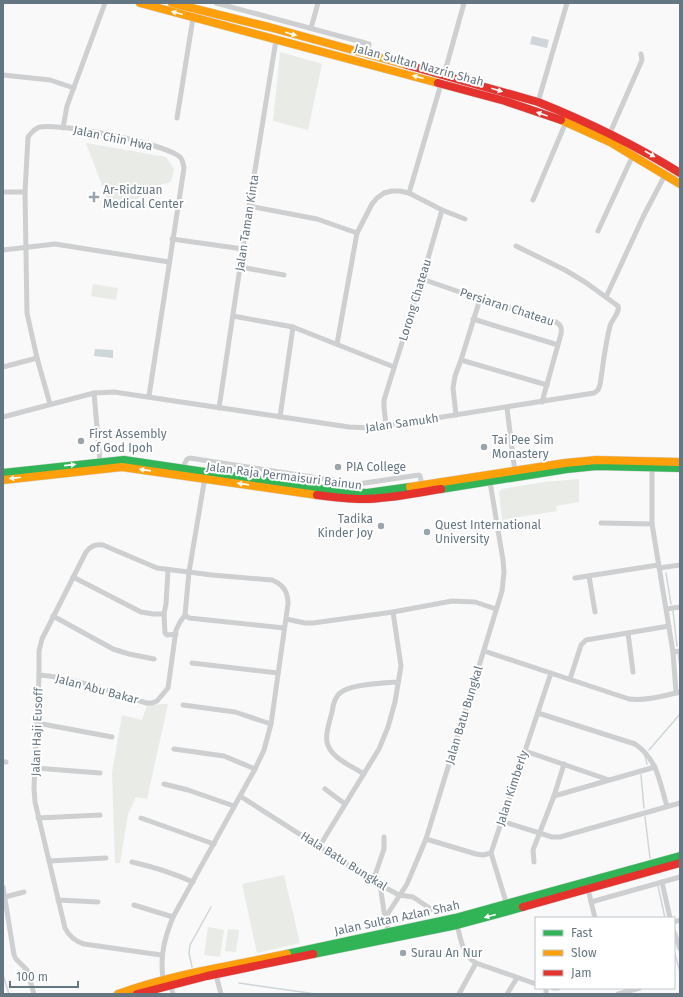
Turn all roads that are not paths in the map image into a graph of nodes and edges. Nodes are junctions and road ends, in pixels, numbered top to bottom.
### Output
1 (105, 3) edge
2 (140, 3) edge
3 (172, 3) edge
4 (216, 3) edge
5 (318, 3) edge
6 (464, 3) edge
7 (567, 3) edge
8 (226, 6) junction
9 (223, 16) junction
10 (193, 18) junction
11 (240, 21) junction
12 (283, 21) junction
13 (228, 27) junction
14 (269, 28) junction
15 (311, 28) junction
16 (276, 40) junction
17 (641, 54) dead end
18 (367, 55) junction
19 (3, 75) edge
20 (442, 80) junction
21 (74, 88) junction
22 (538, 102) junction
23 (177, 118) dead end
24 (566, 122) junction
25 (63, 128) junction
26 (610, 133) junction
27 (633, 155) junction
28 (680, 173) edge
29 (665, 175) junction
30 (680, 184) edge
31 (3, 192) edge
32 (25, 192) junction
33 (409, 193) junction
34 (533, 200) dead end
35 (249, 206) junction
36 (442, 210) junction
37 (465, 219) dead end
38 (598, 231) dead end
39 (357, 234) junction
40 (172, 240) junction
41 (516, 246) dead end
42 (27, 247) junction
43 (243, 249) junction
44 (3, 250) edge
45 (169, 262) junction
46 (240, 267) junction
47 (284, 275) dead end
48 (422, 278) junction
49 (606, 297) junction
50 (480, 299) junction
51 (233, 316) junction
52 (474, 319) junction
53 (293, 327) junction
54 (337, 344) junction
55 (558, 345) junction
56 (37, 358) junction
57 (461, 360) junction
58 (394, 367) junction
59 (3, 368) edge
60 (547, 385) junction
61 (94, 393) junction
62 (149, 396) junction
63 (542, 402) junction
64 (50, 404) junction
65 (219, 408) junction
66 (507, 408) junction
67 (456, 415) junction
68 (3, 417) edge
69 (280, 417) junction
70 (386, 426) junction
71 (100, 462) junction
72 (680, 462) edge
73 (184, 468) junction
74 (652, 468) junction
75 (680, 468) edge
76 (514, 472) junction
77 (3, 473) edge
78 (468, 478) junction
79 (205, 479) junction
80 (3, 480) edge
81 (379, 482) junction
82 (490, 482) junction
83 (422, 485) junction
84 (380, 491) junction
85 (601, 523) dead end
86 (652, 524) junction
87 (680, 565) edge
88 (658, 567) junction
89 (168, 570) junction
90 (190, 572) junction
91 (73, 576) junction
92 (589, 576) junction
93 (575, 578) dead end
94 (680, 607) edge
95 (496, 609) junction
96 (667, 609) junction
97 (393, 612) junction
98 (595, 612) dead end
99 (164, 614) junction
100 (184, 615) junction
101 (53, 616) junction
102 (286, 619) junction
103 (669, 626) junction
104 (284, 628) junction
105 (628, 633) junction
106 (176, 634) junction
107 (484, 651) junction
108 (680, 651) edge
109 (673, 652) junction
110 (154, 659) dead end
111 (192, 662) dead end
112 (632, 672) dead end
113 (278, 673) junction
114 (551, 673) junction
115 (39, 675) junction
116 (570, 679) junction
117 (398, 682) junction
118 (678, 693) edge
119 (183, 705) dead end
120 (538, 713) junction
121 (37, 723) junction
122 (271, 724) junction
123 (112, 737) dead end
124 (174, 749) dead end
125 (525, 751) junction
126 (564, 764) junction
127 (655, 767) junction
128 (35, 768) junction
129 (255, 769) junction
130 (100, 773) dead end
131 (364, 774) junction
132 (610, 780) junction
133 (164, 784) dead end
134 (325, 789) dead end
135 (240, 796) junction
136 (554, 796) junction
137 (680, 803) edge
138 (345, 804) junction
139 (234, 806) junction
140 (667, 806) junction
141 (100, 815) dead end
142 (38, 818) junction
143 (141, 818) dead end
144 (501, 822) junction
145 (540, 833) junction
146 (384, 837) dead end
147 (426, 839) junction
148 (214, 844) junction
149 (319, 847) junction
150 (491, 853) junction
151 (106, 858) dead end
152 (679, 858) edge
153 (49, 861) junction
154 (132, 862) dead end
155 (534, 862) dead end
156 (680, 877) edge
157 (373, 881) junction
158 (193, 882) junction
159 (662, 882) junction
160 (380, 885) junction
161 (3, 887) edge
162 (588, 889) junction
163 (24, 892) dead end
164 (399, 895) junction
165 (5, 897) junction
166 (554, 898) junction
167 (58, 900) junction
168 (98, 902) dead end
169 (591, 902) junction
170 (506, 904) junction
171 (134, 905) dead end
172 (5, 907) edge
173 (452, 908) dead end
174 (173, 917) junction
175 (596, 917) edge
176 (670, 917) edge
177 (384, 918) junction
178 (457, 925) junction
179 (675, 935) edge
180 (389, 936) junction
181 (680, 949) edge
182 (161, 954) junction
183 (476, 963) junction
184 (216, 975) junction
185 (207, 976) junction
186 (517, 978) junction
187 (163, 979) junction
188 (535, 984) edge
189 (636, 989) edge
190 (172, 990) edge
191 (619, 993) edge
192 (34, 994) edge
193 (118, 994) edge
194 (134, 994) edge
195 (137, 994) edge
196 (221, 994) edge
197 (459, 994) edge
198 (507, 994) edge

1 - 21 street
10 -> 2 main road, Jalan Sultan Nazrin Shah
3 - 9 main road, Jalan Sultan Nazrin Shah
4 - 8 street
5 - 15 street
6 - 20 street
7 - 22 street
8 - 9 street
8 - 12 street
9 - 11 main road, Jalan Sultan Nazrin Shah
9 - 13 main road
10 - 13 main road, Jalan Sultan Nazrin Shah
10 - 23 street
11 - 14 main road, Jalan Sultan Nazrin Shah
11 - 16 main road
12 - 14 street
12 - 15 street
13 - 16 main road, Jalan Sultan Nazrin Shah
14 -> 18 main road, Jalan Sultan Nazrin Shah
15 - 18 street
20 -> 16 main road, Jalan Sultan Nazrin Shah
16 - 35 street, Jalan Taman Kinta
17 - 26 street
18 - 20 main road, Jalan Sultan Nazrin Shah
19 - 21 street
20 -> 22 main road, Jalan Sultan Nazrin Shah
24 -> 20 main road, Jalan Sultan Nazrin Shah
20 - 33 street
21 - 25 street
22 - 26 main road, Jalan Sultan Nazrin Shah
24 - 27 main road, Jalan Sultan Nazrin Shah
24 - 34 street
25 - 32 street, Jalan Chin Hwa
25 - 40 street, Jalan Chin Hwa
26 -> 28 main road, Jalan Sultan Nazrin Shah
27 - 29 main road, Jalan Sultan Nazrin Shah
27 - 38 street
29 - 30 main road, Jalan Sultan Nazrin Shah
29 - 49 street
31 - 32 street
32 - 42 street, Jalan Chin Hwa
33 - 36 street
33 - 39 street
35 - 39 street
35 - 43 street, Jalan Taman Kinta
36 - 37 street
36 - 48 street, Lorong Chateau
39 - 54 street
40 - 43 street
40 - 45 street, Jalan Chin Hwa
41 - 49 street
42 - 44 street
42 - 45 street
42 - 56 street, Jalan Chin Hwa
43 - 46 street, Jalan Taman Kinta
45 - 62 street, Jalan Chin Hwa
46 - 47 street
46 - 51 street, Jalan Taman Kinta
48 - 50 street, Persiaran Chateau
48 - 58 street, Lorong Chateau
49 - 63 street, Jalan Samukh
50 - 52 street
50 - 55 street, Persiaran Chateau
51 - 53 street
51 - 65 street, Jalan Taman Kinta
52 - 55 street
52 - 57 street
53 - 54 street
53 - 69 street
54 - 58 street
55 - 60 street, Persiaran Chateau
56 - 59 street
56 - 64 street, Jalan Chin Hwa
57 - 60 street
57 - 67 street
58 - 70 street, Lorong Chateau
60 - 63 street, Persiaran Chateau
61 - 62 street, Jalan Samukh
61 - 64 street, Jalan Samukh
61 - 71 street
62 - 65 street, Jalan Samukh
63 - 66 street, Jalan Samukh
64 - 68 street, Jalan Samukh
65 - 69 street, Jalan Samukh
66 - 67 street, Jalan Samukh
66 - 76 street
67 - 70 street, Jalan Samukh
69 - 70 street, Jalan Samukh
71 - 73 main road, Jalan Raja Permaisuri Bainun
77 -> 71 main road, Jalan Raja Permaisuri Bainun
72 - 76 main road, Jalan Raja Permaisuri Bainun
73 - 79 street
73 - 81 street, Jalan Raja Permaisuri Bainun
73 - 84 main road, Jalan Raja Permaisuri Bainun
74 - 75 main road, Jalan Raja Permaisuri Bainun
74 - 82 main road, Jalan Raja Permaisuri Bainun
74 - 86 street
76 - 78 main road, Jalan Raja Permaisuri Bainun
78 - 82 main road
78 - 83 main road, Jalan Raja Permaisuri Bainun
79 -> 80 main road, Jalan Raja Permaisuri Bainun
82 -> 79 main road, Jalan Raja Permaisuri Bainun
79 - 90 street
81 - 83 street, Jalan Raja Permaisuri Bainun
81 - 84 street
82 - 95 street, Jalan Batu Bungkal
83 - 84 main road, Jalan Raja Permaisuri Bainun
85 - 86 street
86 - 88 street
87 - 88 street
88 - 92 street
88 - 96 street
89 - 90 street, Jalan Haji Eusoff
89 - 91 street, Jalan Haji Eusoff
89 - 99 street
90 - 100 street, Jalan Abu Bakar
90 - 102 street, Jalan Haji Eusoff
91 - 99 street
91 - 101 street, Jalan Haji Eusoff
92 - 93 street
92 - 98 street
94 - 96 street
95 - 97 street
95 - 107 street, Jalan Batu Bungkal
96 - 103 street
97 - 102 street
97 - 117 street
99 - 106 street
100 - 104 street
100 - 106 street, Jalan Abu Bakar
101 - 110 street
101 - 115 street, Jalan Haji Eusoff
102 - 104 street, Jalan Haji Eusoff
103 - 105 street
103 - 109 street
104 - 113 street, Jalan Haji Eusoff
105 - 112 street
105 - 116 street
106 - 115 street, Jalan Abu Bakar
107 - 114 street
107 - 147 street, Jalan Batu Bungkal
108 - 109 street
109 - 118 street
111 - 113 street
113 - 122 street, Jalan Haji Eusoff
114 - 116 street
114 - 120 street, Jalan Kimberly
115 - 121 street, Jalan Haji Eusoff
116 - 118 street
117 - 131 street
117 - 131 street
119 - 122 street
120 - 125 street, Jalan Kimberly
120 - 127 street
121 - 123 street
121 - 128 street, Jalan Haji Eusoff
122 - 129 street, Jalan Haji Eusoff
124 - 129 street
125 - 126 street
125 - 144 street, Jalan Kimberly
126 - 132 street
126 - 136 street
127 - 132 street
127 - 140 street
128 - 130 street
128 - 142 street, Jalan Haji Eusoff
129 - 135 street, Jalan Haji Eusoff
131 - 138 street
132 - 136 street
133 - 139 street
134 - 138 street
135 - 139 street, Jalan Haji Eusoff
135 - 149 street, Hala Batu Bungkal
136 - 145 street
137 - 140 street
138 - 149 street
139 - 148 street, Jalan Haji Eusoff
140 - 145 street
141 - 142 street
142 - 153 street, Jalan Haji Eusoff
143 - 148 street
144 - 145 street
144 - 150 street, Jalan Kimberly
145 - 155 street
146 - 157 street
147 - 150 street
147 - 164 street, Jalan Batu Bungkal
148 - 158 street, Jalan Haji Eusoff
149 - 157 street, Hala Batu Bungkal
150 - 170 street
151 - 153 street
152 - 162 main road, Jalan Sultan Azlan Shah
152 - 170 main road, Jalan Sultan Azlan Shah
153 - 167 street, Jalan Haji Eusoff
154 - 158 street
156 - 159 street
157 - 160 street, Hala Batu Bungkal
158 - 174 street, Jalan Haji Eusoff
159 - 169 street
159 - 176 street
160 - 164 street, Hala Batu Bungkal
160 - 177 street
161 - 165 street
162 - 166 main road, Jalan Sultan Azlan Shah
162 - 169 street
163 - 165 street
164 - 173 street, Hala Batu Bungkal
164 - 177 street, Jalan Batu Bungkal
165 - 172 street
166 - 170 street
166 -> 178 main road, Jalan Sultan Azlan Shah
167 - 168 street
167 - 182 street, Jalan Haji Eusoff
169 - 175 street
170 - 180 main road, Jalan Sultan Azlan Shah
171 - 174 street
172 - 192 street
174 - 182 street, Jalan Haji Eusoff
177 - 180 street
178 - 180 main road, Jalan Sultan Azlan Shah
178 - 183 street
179 - 181 street
180 - 184 main road, Jalan Sultan Azlan Shah
180 - 187 main road, Jalan Sultan Azlan Shah
182 - 187 street, Jalan Haji Eusoff
183 - 186 street
183 - 197 street
184 - 185 main road, Jalan Sultan Azlan Shah
184 - 196 street
185 - 187 main road
185 - 190 main road, Jalan Sultan Azlan Shah
186 - 188 street
186 - 198 street
187 - 193 main road, Jalan Sultan Azlan Shah
187 - 194 main road
189 - 191 street
190 - 195 main road, Jalan Sultan Azlan Shah

